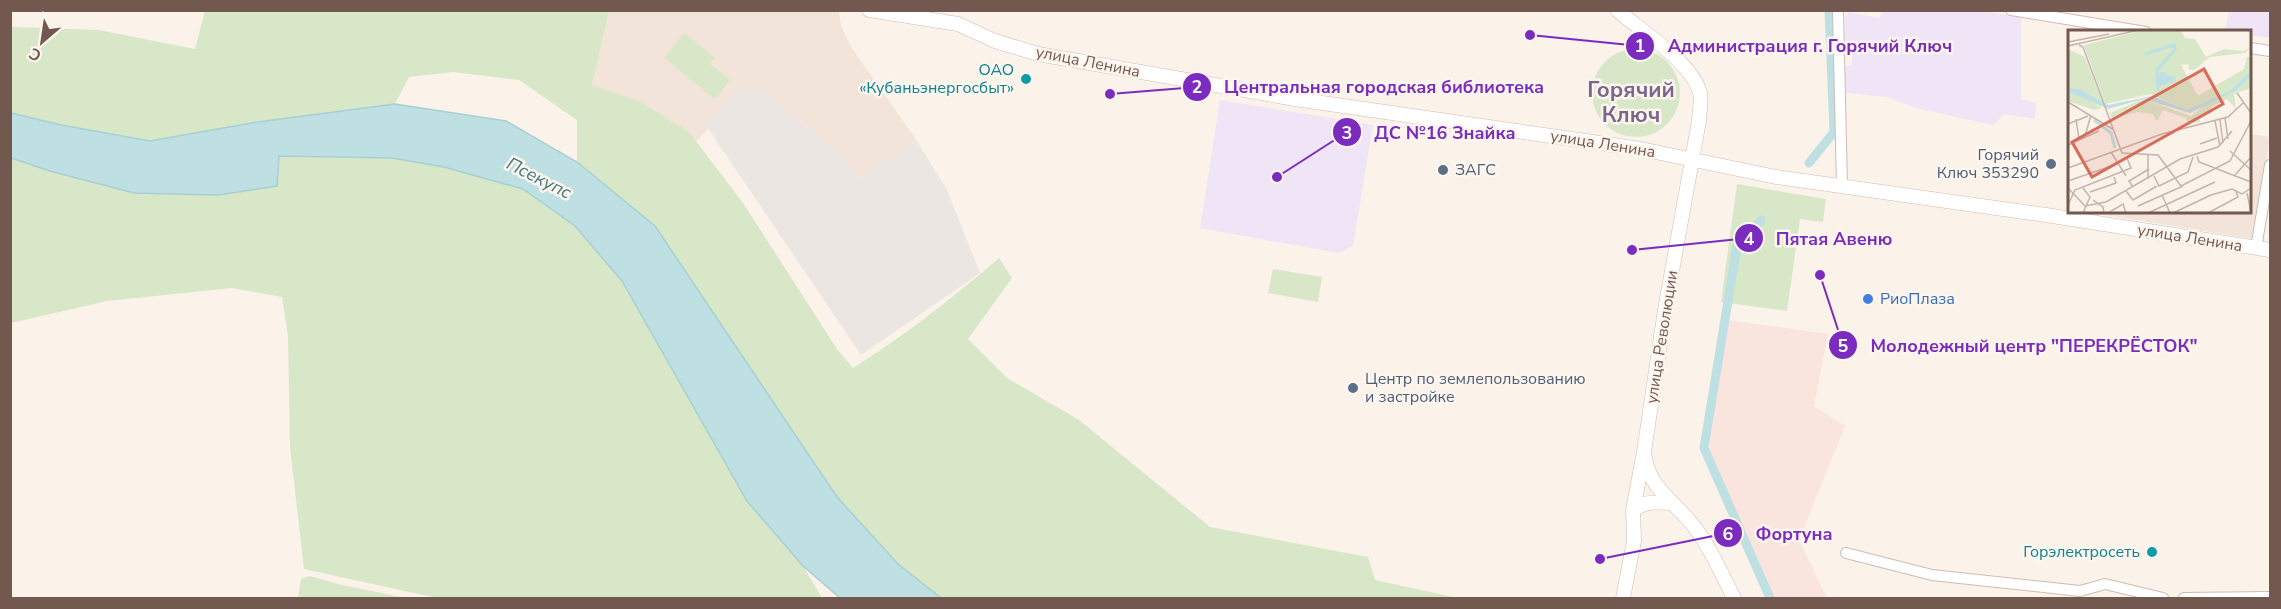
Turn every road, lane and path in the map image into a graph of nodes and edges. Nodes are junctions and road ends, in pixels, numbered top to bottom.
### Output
1 (869, 10) edge
2 (1617, 10) edge
3 (1838, 10) edge
4 (2011, 10) edge
5 (2134, 30) edge
6 (2251, 48) edge
7 (2271, 51) edge
8 (1692, 159) junction
9 (2271, 165) edge
10 (1842, 187) junction
11 (2256, 248) junction
12 (2271, 250) edge
13 (1644, 452) junction
14 (1671, 502) junction
15 (1633, 510) junction
16 (1846, 553) dead end
17 (2078, 595) edge
18 (2271, 597) edge
19 (1623, 598) edge
20 (1734, 598) edge
21 (2163, 598) edge
22 (2184, 598) edge

1 - 8 street, улица Ленина
2 - 8 street, улица Революции
3 - 10 street
4 - 5 street
6 - 7 street
8 - 10 street, улица Ленина
8 - 13 street, улица Революции
9 - 11 street
10 - 11 street, улица Ленина
11 - 12 street, улица Ленина
13 - 14 street
13 - 15 street, улица Революции
14 - 15 street
14 - 20 street
15 - 19 street, улица Революции
16 - 17 street
17 - 21 street
18 - 22 street

